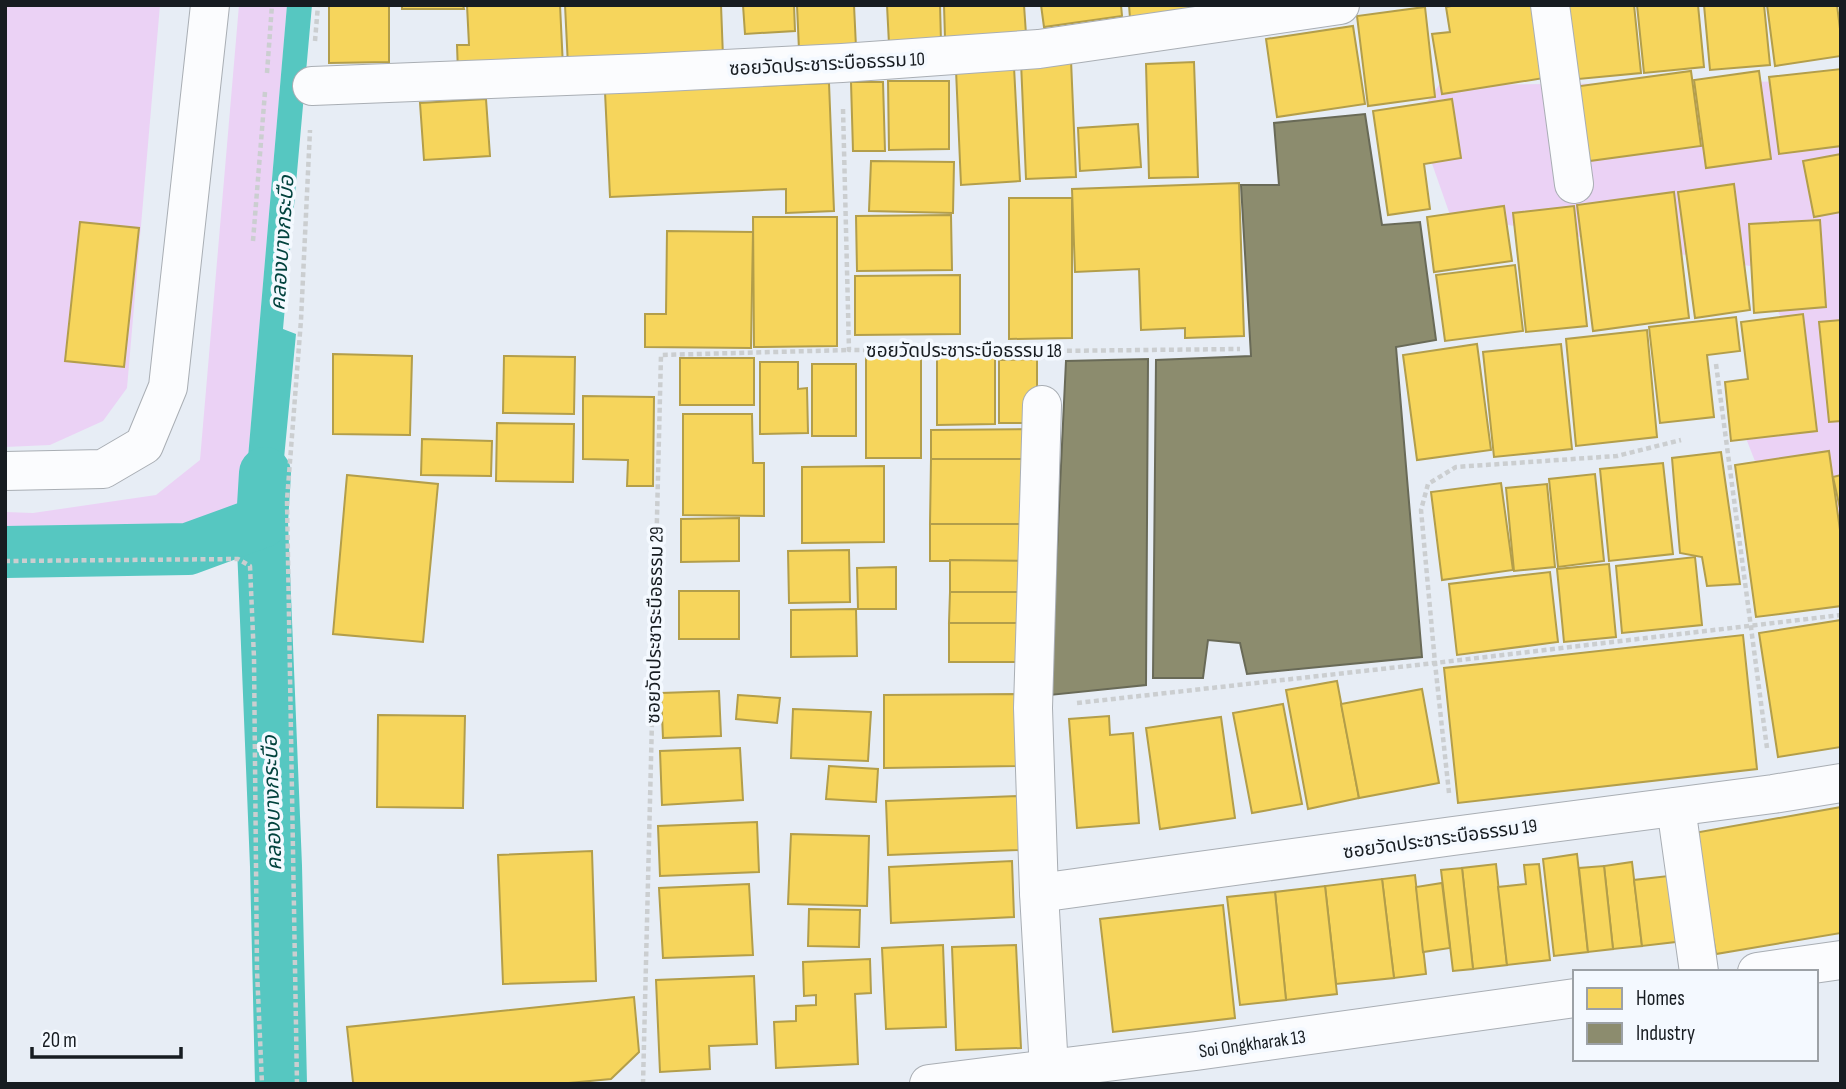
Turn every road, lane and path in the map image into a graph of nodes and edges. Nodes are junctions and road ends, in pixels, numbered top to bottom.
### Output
1 (211, 5) edge
2 (272, 5) edge
3 (318, 5) edge
4 (1340, 5) edge
5 (1550, 5) edge
6 (1226, 13) edge
7 (842, 63) junction
8 (267, 75) dead end
9 (312, 86) junction
10 (265, 89) dead end
11 (1574, 184) dead end
12 (253, 241) dead end
13 (1240, 349) dead end
14 (849, 350) junction
15 (1716, 364) dead end
16 (1042, 405) dead end
17 (1681, 440) dead end
18 (5, 471) edge
19 (5, 561) edge
20 (1841, 615) edge
21 (1752, 625) junction
22 (1435, 663) junction
23 (1033, 708) junction
24 (1841, 783) edge
25 (1773, 794) junction
26 (1676, 807) junction
27 (1453, 835) junction
28 (1039, 892) junction
29 (1841, 960) edge
30 (1699, 970) edge
31 (1771, 970) edge
32 (1573, 998) edge
33 (1049, 1069) junction
34 (262, 1084) edge
35 (297, 1084) edge
36 (643, 1084) edge
37 (929, 1084) edge

1 - 18 street
2 - 8 path
3 - 9 path
4 - 6 street, ซอยวัดประชาระบือธรรม 10
5 - 11 street
6 - 7 street, ซอยวัดประชาระบือธรรม 10
7 - 9 street, ซอยวัดประชาระบือธรรม 10
7 - 14 path, ซอยวัดประชาระบือธรรม 18
9 - 35 path
10 - 12 path
13 - 14 path, ซอยวัดประชาระบือธรรม 18
14 - 36 path, ซอยวัดประชาระบือธรรม 29
15 - 21 path
16 - 23 street
17 - 22 path
19 - 34 path
20 - 21 path
21 - 22 path
21 - 25 path
22 - 23 path
22 - 27 path
23 - 28 street
24 - 25 street, ซอยวัดประชาระบือธรรม 19
25 - 26 street, ซอยวัดประชาระบือธรรม 19
26 - 27 street, ซอยวัดประชาระบือธรรม 19
26 - 30 street
27 - 28 street, ซอยวัดประชาระบือธรรม 19
28 - 33 street
29 - 31 street
32 - 33 street, Soi Ongkharak 13
33 - 37 street, Soi Ongkharak 13

